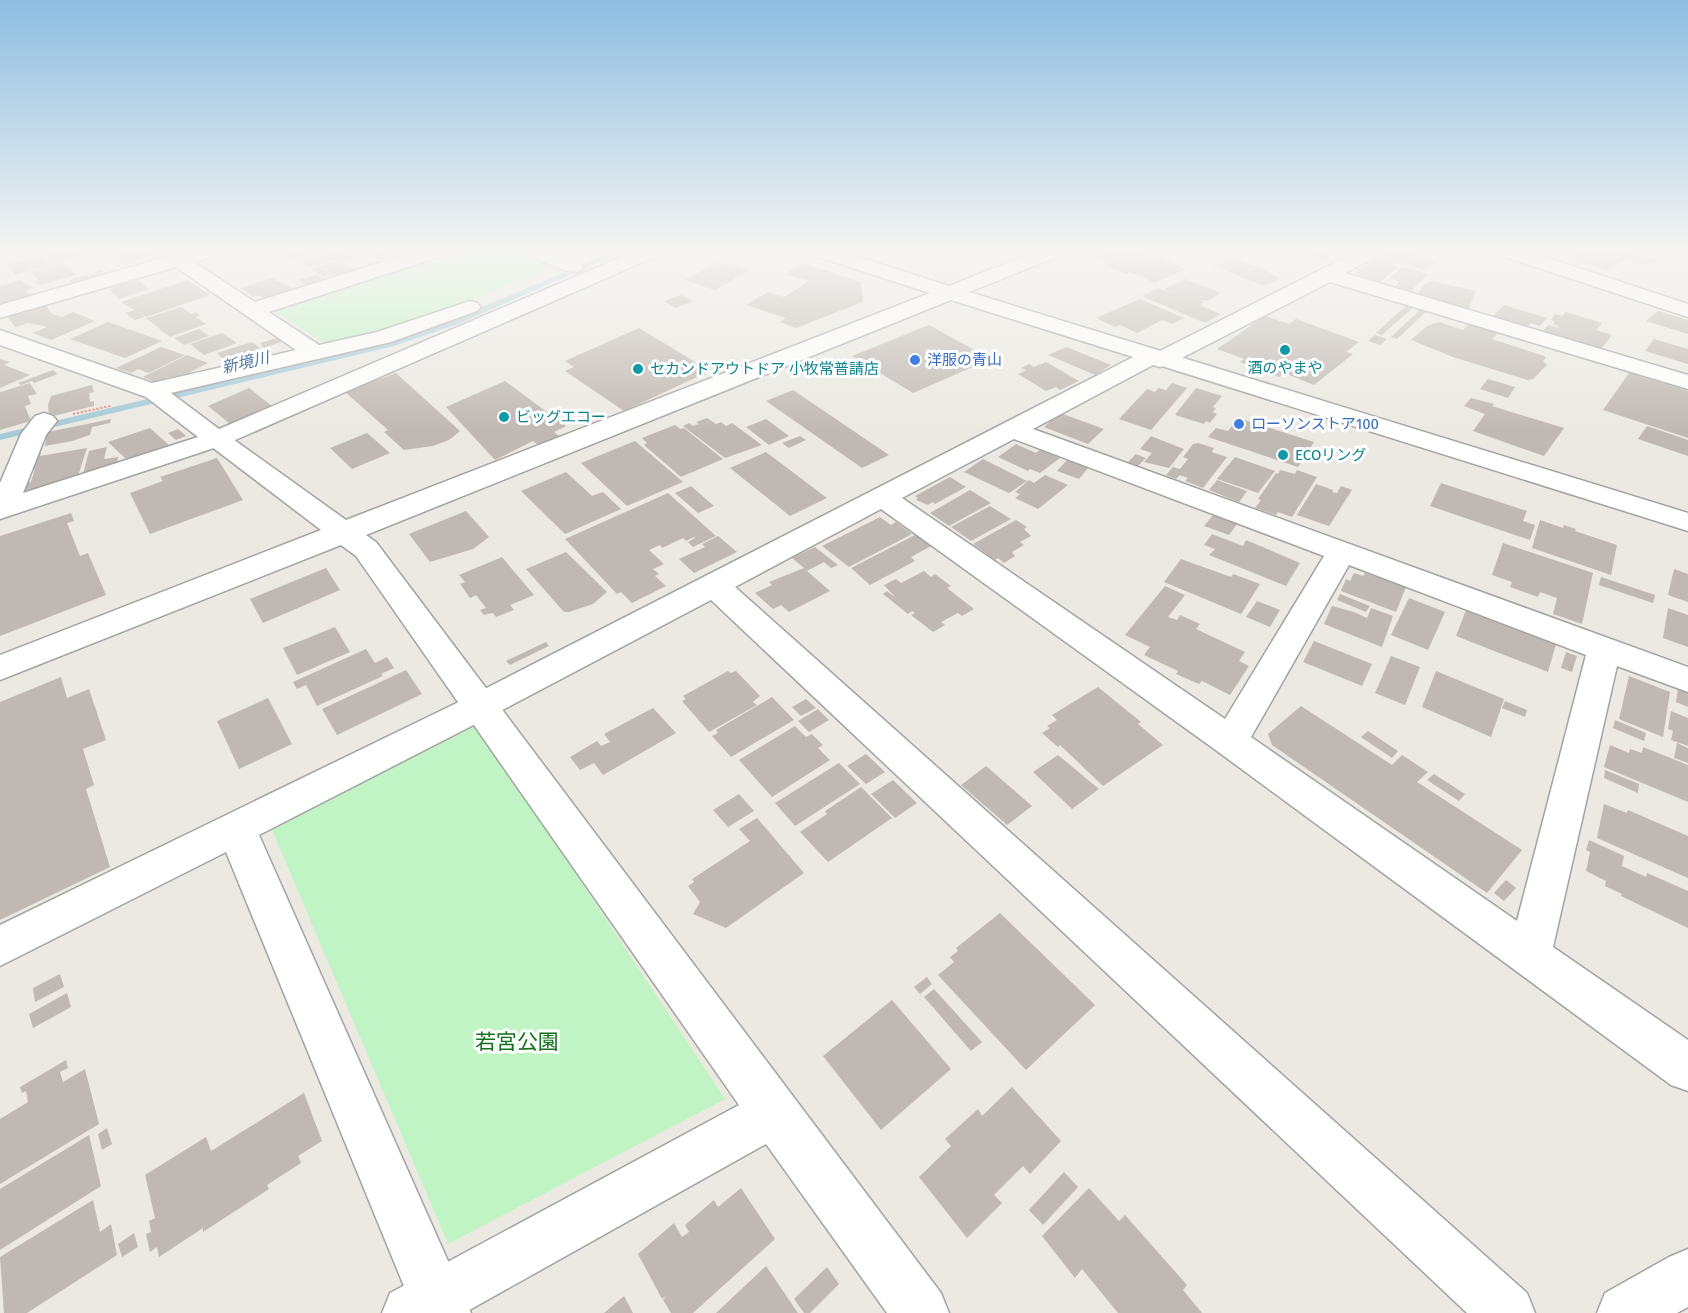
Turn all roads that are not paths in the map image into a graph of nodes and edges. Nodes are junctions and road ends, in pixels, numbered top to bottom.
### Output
1 (252, 310) edge
2 (461, 310) edge
3 (514, 310) edge
4 (906, 310) edge
5 (1007, 310) edge
6 (1256, 310) edge
7 (1447, 310) edge
8 (0, 337) edge
9 (315, 353) junction
10 (1155, 359) junction
11 (1688, 382) edge
12 (158, 395) junction
13 (41, 425) road end
14 (1013, 430) junction
15 (217, 438) junction
16 (883, 498) junction
17 (2, 510) edge
18 (1688, 522) edge
19 (342, 532) junction
20 (1342, 551) junction
21 (714, 585) junction
22 (1604, 650) junction
23 (0, 668) edge
24 (1688, 680) edge
25 (481, 706) junction
26 (1230, 741) junction
27 (236, 828) junction
28 (0, 946) edge
29 (1530, 955) junction
30 (1688, 1068) edge
31 (773, 1113) junction
32 (1688, 1276) edge
33 (430, 1308) edge
34 (921, 1313) edge
35 (1507, 1313) edge
36 (1625, 1313) edge

1 - 9 street
2 - 9 street
3 - 15 street
4 - 19 street
5 - 10 street
6 - 10 street
7 - 11 street
8 - 12 street
9 - 12 street
10 - 14 street
10 - 18 street
12 - 15 street
13 - 17 street
14 - 16 street
14 - 20 street
15 - 17 street
15 - 19 street
16 - 21 street
16 - 26 street
19 - 23 street
19 - 25 street
20 - 22 street
20 - 26 street
21 - 25 street
21 - 35 street
22 - 24 street
22 - 29 street
25 - 27 street
25 - 31 street
26 - 29 street
27 - 28 street
27 - 33 street
29 - 30 street
31 - 33 street
31 - 34 street
32 - 36 street

